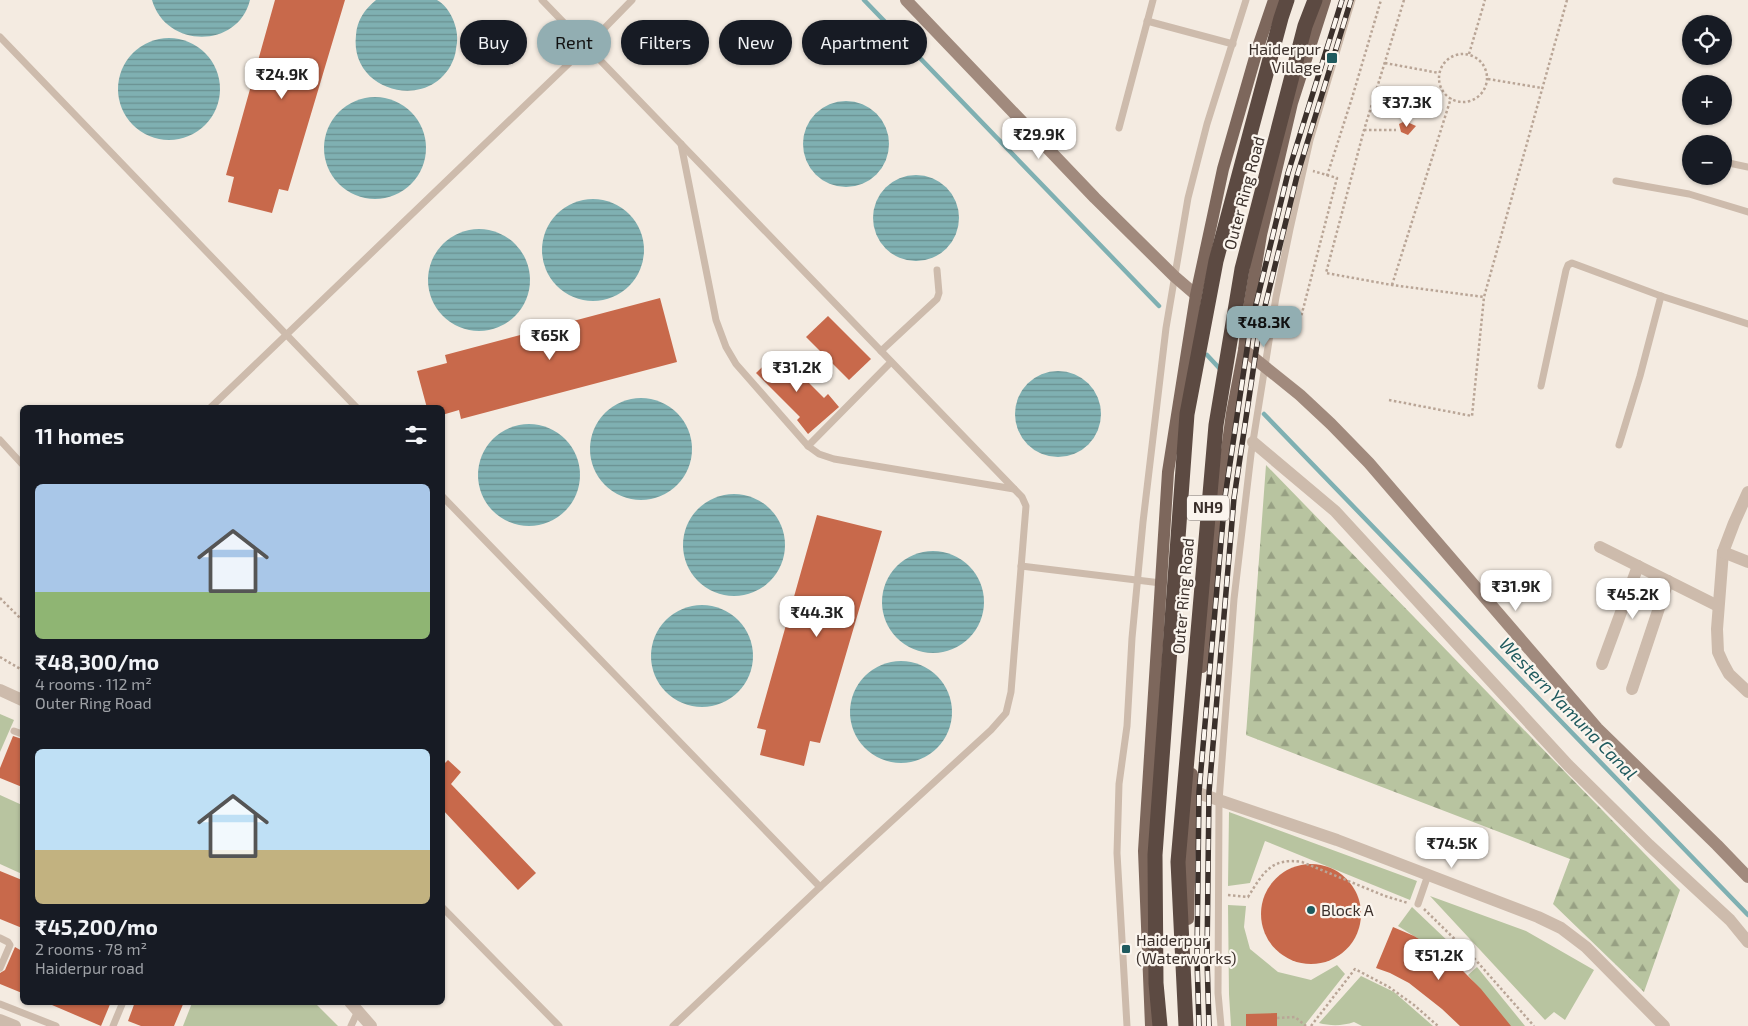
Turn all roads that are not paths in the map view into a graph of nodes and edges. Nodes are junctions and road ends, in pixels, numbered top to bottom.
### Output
1 (542, 0) edge
2 (632, 0) edge
3 (906, 0) edge
4 (1151, 0) edge
5 (1246, 0) edge
6 (1274, 0) edge
7 (1287, 0) edge
8 (1315, 0) edge
9 (1325, 0) edge
10 (1352, 0) edge
11 (562, 20) edge
12 (611, 21) edge
13 (1147, 21) junction
14 (0, 37) edge
15 (1232, 44) junction
16 (567, 65) edge
17 (605, 65) edge
18 (1118, 128) dead end
19 (680, 144) junction
20 (1732, 164) edge
21 (1748, 167) edge
22 (1616, 181) dead end
23 (1748, 212) edge
24 (937, 270) dead end
25 (1174, 276) junction
26 (1196, 295) junction
27 (1661, 296) junction
28 (1748, 324) edge
29 (286, 334) junction
30 (1244, 350) junction
31 (880, 351) junction
32 (891, 362) junction
33 (1266, 368) junction
34 (1541, 386) dead end
35 (213, 405) edge
36 (354, 405) edge
37 (0, 440) edge
38 (1253, 442) junction
39 (1619, 445) dead end
40 (808, 446) junction
41 (20, 462) edge
42 (1014, 489) junction
43 (1748, 492) edge
44 (445, 499) edge
45 (1600, 547) dead end
46 (1723, 552) junction
47 (1748, 562) edge
48 (1021, 566) junction
49 (1638, 566) junction
50 (1137, 580) junction
51 (1668, 581) junction
52 (1161, 583) junction
53 (1718, 606) junction
54 (1602, 664) dead end
55 (1632, 689) dead end
56 (0, 690) edge
57 (1748, 692) edge
58 (20, 699) edge
59 (14, 731) dead end
60 (20, 733) edge
61 (1192, 791) junction
62 (1219, 801) junction
63 (1428, 875) junction
64 (1748, 877) edge
65 (820, 887) junction
66 (1418, 904) road end
67 (445, 910) edge
68 (0, 938) edge
69 (1748, 942) edge
70 (0, 968) edge
71 (0, 1004) edge
72 (122, 1005) edge
73 (354, 1007) edge
74 (0, 1020) edge
75 (15, 1026) edge
76 (56, 1026) edge
77 (113, 1026) edge
78 (351, 1026) edge
79 (371, 1026) edge
80 (559, 1026) edge
81 (673, 1026) edge
82 (1128, 1026) edge
83 (1151, 1026) edge
84 (1160, 1026) edge
85 (1186, 1026) edge
86 (1192, 1026) edge
87 (1220, 1026) edge
88 (1664, 1026) edge

1 - 11 lane
2 - 12 lane
3 - 25 street
4 - 13 lane
5 - 15 lane
6 - 26 main road, Outer Ring Road
7 - 84 highway, Outer Ring Road / NH9
8 - 85 highway, Outer Ring Road / NH9
9 - 30 main road, Outer Ring Road
10 - 33 lane
13 - 15 lane
13 - 18 lane
14 - 29 lane
15 - 25 lane
16 - 29 lane
17 - 19 lane
19 - 31 lane
19 - 40 lane
20 - 21 lane
22 - 23 lane
24 - 31 lane
25 - 26 street
25 - 50 lane
26 - 52 main road, Outer Ring Road
27 - 28 lane
27 - 34 lane
27 - 39 lane
29 - 35 lane
29 - 36 lane
30 - 33 street
30 - 61 main road, Outer Ring Road
31 - 32 lane
32 - 40 lane
32 - 42 lane
33 - 38 lane
33 - 64 street
37 - 41 lane
38 - 62 lane
38 - 69 street
40 - 42 lane
42 - 48 lane
43 - 46 street
44 - 65 lane
45 - 49 street
46 - 47 street
46 - 53 street
48 - 50 lane
48 - 65 lane
49 - 51 street
49 - 54 street
50 - 52 lane
50 - 82 lane
51 - 53 street
51 - 55 street
52 - 83 main road, Outer Ring Road
53 - 57 street
56 - 58 street
59 - 60 lane
61 - 62 street
61 - 86 main road, Outer Ring Road
62 - 63 street
62 - 87 lane
63 - 66 lane
63 - 88 street
65 - 81 lane
67 - 80 lane
68 - 70 lane
71 - 76 lane
72 - 77 lane
73 - 78 lane
73 - 79 street
74 - 75 street

